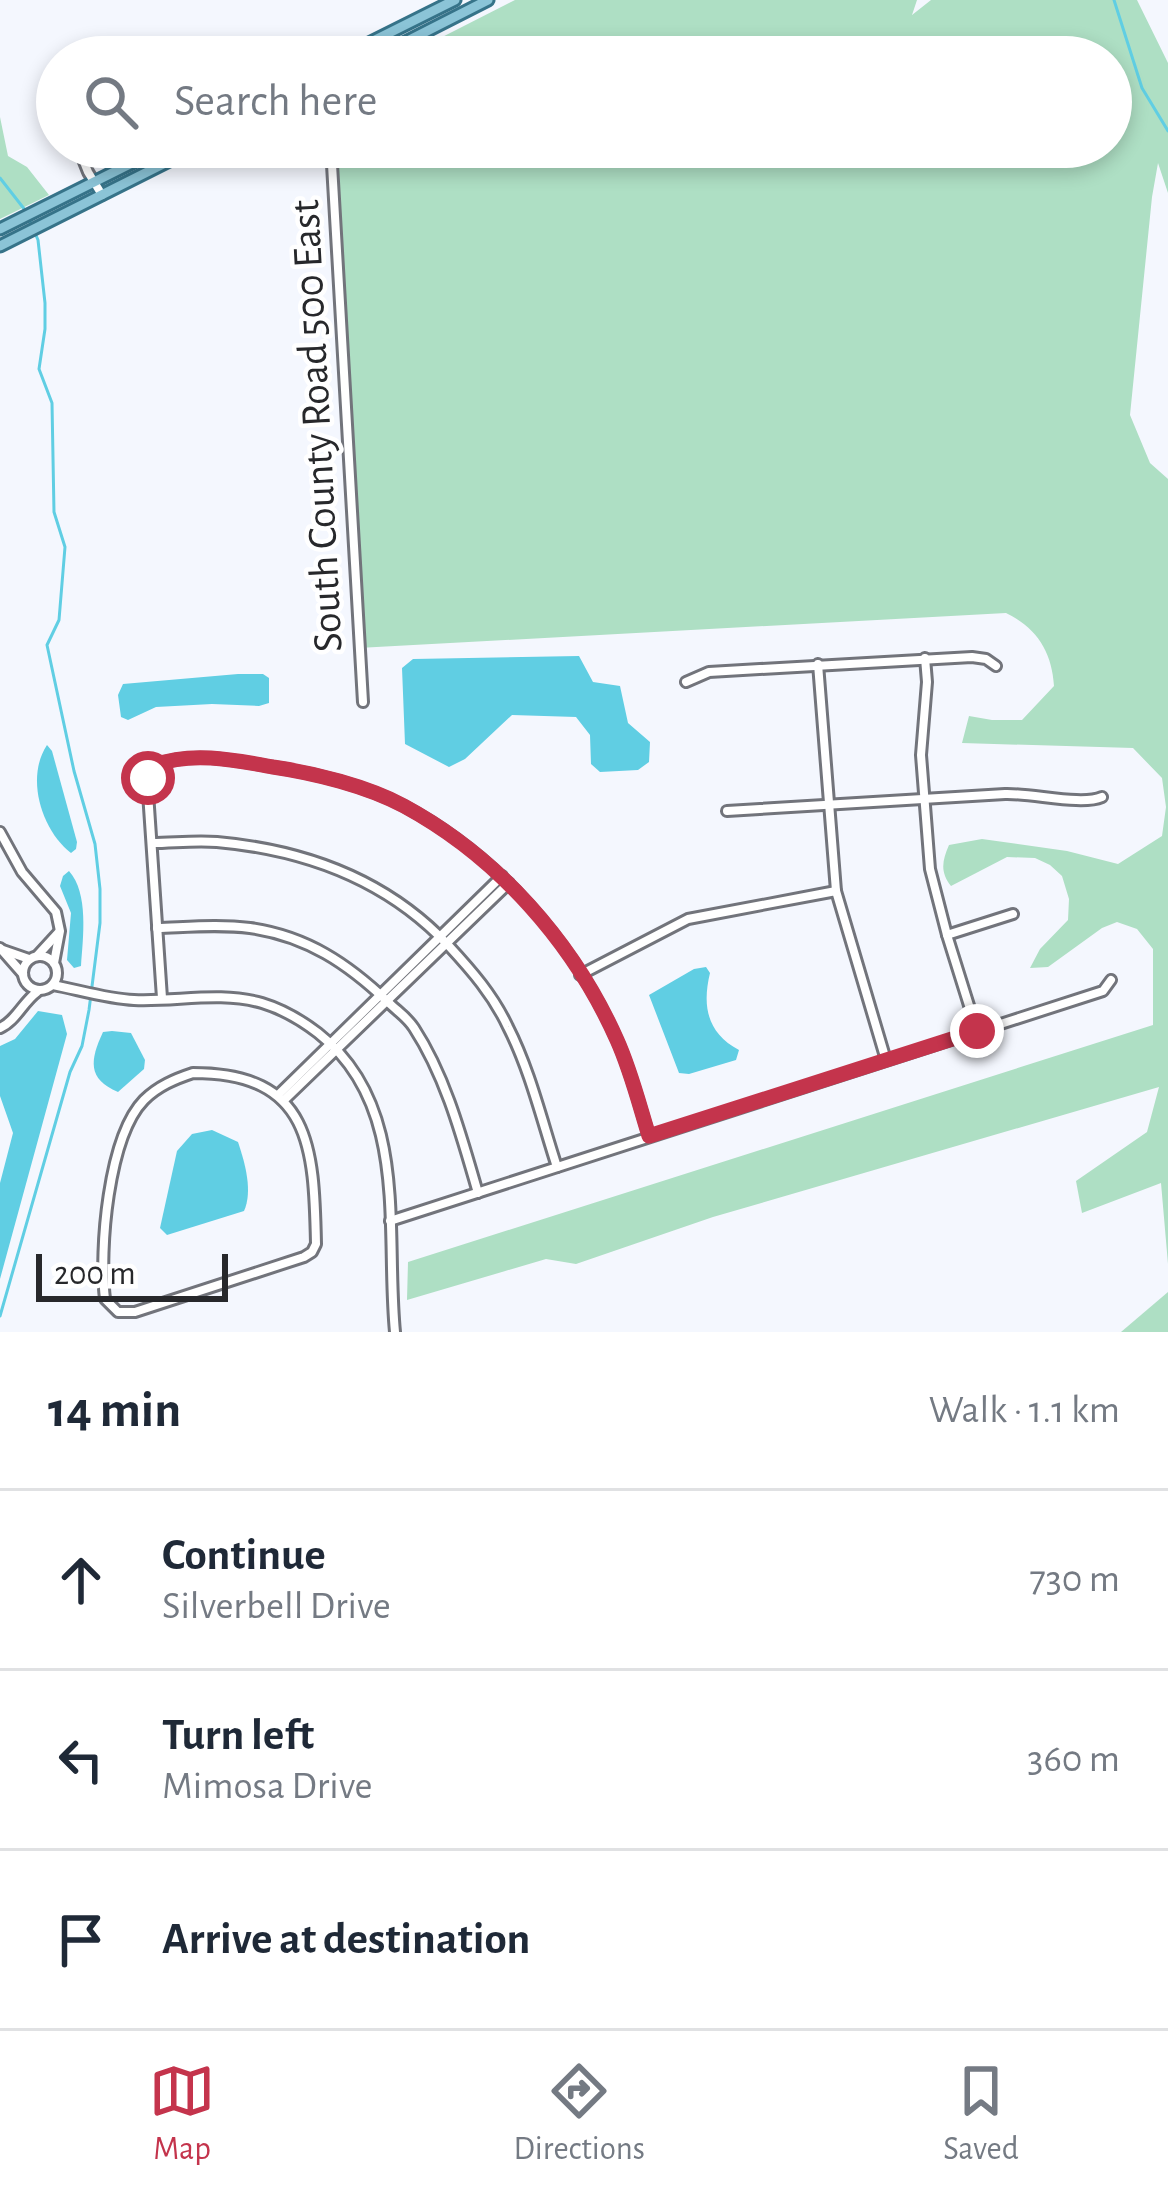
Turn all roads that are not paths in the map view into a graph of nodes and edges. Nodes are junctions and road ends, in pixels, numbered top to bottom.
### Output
1 (455, 0) edge
2 (488, 0) edge
3 (383, 36) edge
4 (417, 36) edge
5 (88, 168) edge
6 (123, 168) edge
7 (155, 168) edge
8 (332, 168) edge
9 (94, 183) junction
10 (102, 195) junction
11 (0, 229) edge
12 (0, 246) edge
13 (925, 658) junction
14 (818, 664) junction
15 (996, 666) dead end
16 (686, 682) dead end
17 (363, 702) dead end
18 (925, 797) junction
19 (1102, 797) dead end
20 (829, 803) junction
21 (727, 811) dead end
22 (0, 832) edge
23 (152, 843) junction
24 (505, 879) junction
25 (836, 891) junction
26 (1013, 914) dead end
27 (157, 928) junction
28 (60, 931) junction
29 (947, 935) junction
30 (443, 940) junction
31 (1, 949) edge
32 (33, 958) junction
33 (56, 966) junction
34 (22, 974) junction
35 (580, 975) junction
36 (1112, 980) dead end
37 (27, 985) junction
38 (53, 985) junction
39 (73, 989) junction
40 (40, 991) junction
41 (380, 994) junction
42 (162, 998) junction
43 (388, 1003) junction
44 (20, 1009) junction
45 (0, 1028) edge
46 (977, 1031) junction
47 (329, 1042) junction
48 (338, 1050) junction
49 (886, 1060) junction
50 (280, 1098) junction
51 (649, 1136) junction
52 (557, 1167) junction
53 (478, 1193) junction
54 (390, 1221) junction
55 (395, 1332) edge

1 - 3 main road
2 - 4 main road
5 - 9 street
6 - 9 main road
7 - 10 main road
8 - 17 street, South County Road 500 East
9 - 10 street
9 - 11 main road
10 - 12 main road
13 - 14 street
13 - 15 street
13 - 18 street
14 - 16 street
14 - 20 street
18 - 19 street
18 - 20 street
18 - 29 street
20 - 21 street
20 - 25 street
22 - 28 street
23 - 24 street
23 - 27 street
23 - 30 street
24 - 30 street
24 - 35 street
25 - 35 street
25 - 49 street
26 - 29 street
27 - 41 street
27 - 42 street
28 - 32 street
28 - 33 street
29 - 46 street
30 - 41 street
30 - 43 street
30 - 52 street
31 - 32 street
31 - 34 street
32 - 33 street
32 - 34 street
33 - 38 street
33 - 39 street
34 - 37 street
35 - 51 street
36 - 46 street
37 - 40 street
37 - 44 street
38 - 39 street
38 - 40 street
39 - 42 street
40 - 44 street
41 - 43 street
41 - 47 street
42 - 47 street
43 - 48 street
43 - 53 street
44 - 45 street
46 - 49 street
47 - 48 street
47 - 50 street
48 - 50 street
48 - 54 street
49 - 51 street
50 - 50 street
51 - 52 street
52 - 53 street
53 - 54 street
54 - 55 street

